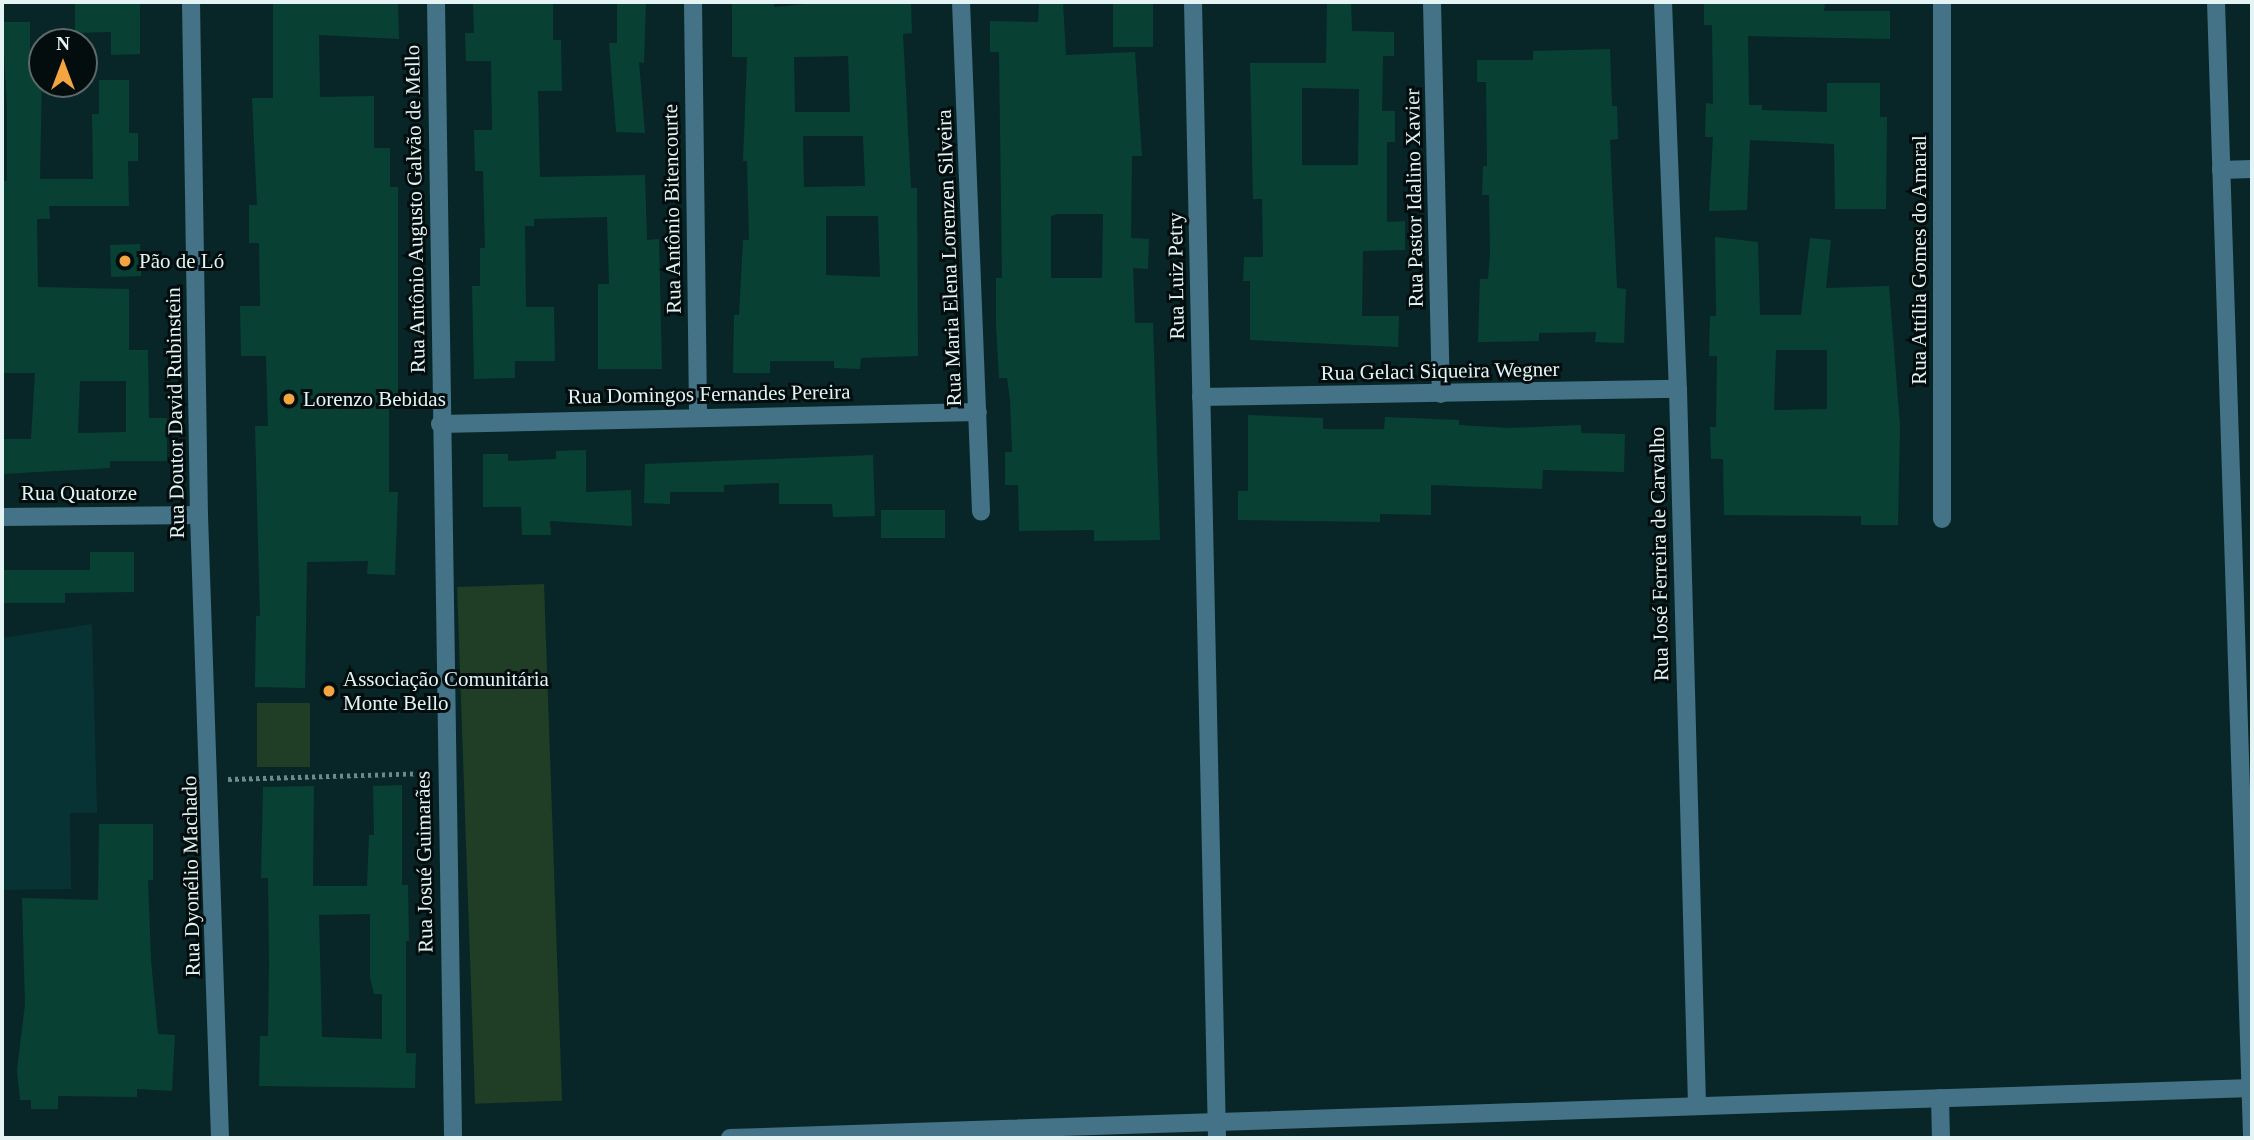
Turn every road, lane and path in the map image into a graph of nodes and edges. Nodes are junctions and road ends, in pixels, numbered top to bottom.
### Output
1 (191, 2) edge
2 (436, 2) edge
3 (693, 2) edge
4 (961, 2) edge
5 (1193, 2) edge
6 (1432, 2) edge
7 (1663, 2) edge
8 (1942, 2) edge
9 (2216, 2) edge
10 (2252, 169) edge
11 (2221, 170) junction
12 (1678, 389) junction
13 (1441, 394) junction
14 (1201, 397) junction
15 (978, 412) junction
16 (698, 415) junction
17 (440, 425) junction
18 (981, 512) dead end
19 (199, 515) junction
20 (2, 517) edge
21 (1942, 519) dead end
22 (442, 585) joint
23 (204, 614) joint
24 (444, 772) junction
25 (212, 780) junction
26 (2251, 1088) edge
27 (1940, 1098) junction
28 (1697, 1106) junction
29 (1217, 1130) edge
30 (220, 1138) edge
31 (453, 1138) edge
32 (730, 1138) edge
33 (1941, 1138) edge
34 (2252, 1138) edge

1 - 19 street, Rua Doutor David Rubinstein
2 - 17 street, Rua Antônio Augusto Galvão de Mello
3 - 16 street, Rua Antônio Bitencourte
4 - 15 street, Rua Maria Elena Lorenzen Silveira
5 - 14 street, Rua Luiz Petry
6 - 13 street, Rua Pastor Idalino Xavier
7 - 12 street, Rua José Ferreira de Carvalho
8 - 21 street, Rua Attília Gomes do Amaral
9 - 11 street
10 - 11 street
11 - 26 street
12 - 13 street, Rua Gelaci Siqueira Wegner
12 - 28 street, Rua José Ferreira de Carvalho
13 - 14 street, Rua Gelaci Siqueira Wegner
14 - 29 street, Rua Luiz Petry
15 - 16 street, Rua Domingos Fernandes Pereira
15 - 18 street, Rua Maria Elena Lorenzen Silveira
16 - 17 street, Rua Domingos Fernandes Pereira
17 - 22 street, Rua Antônio Augusto Galvão de Mello
19 - 20 street, Rua Quatorze
19 - 23 street, Rua Doutor David Rubinstein
22 - 24 street, Rua Josué Guimarães
23 - 25 street, Rua Dyonélio Machado
24 - 25 path
24 - 31 street, Rua Josué Guimarães
25 - 30 street, Rua Dyonélio Machado
26 - 27 street
26 - 34 street
27 - 28 street
27 - 33 street
28 - 29 street
29 - 32 street

